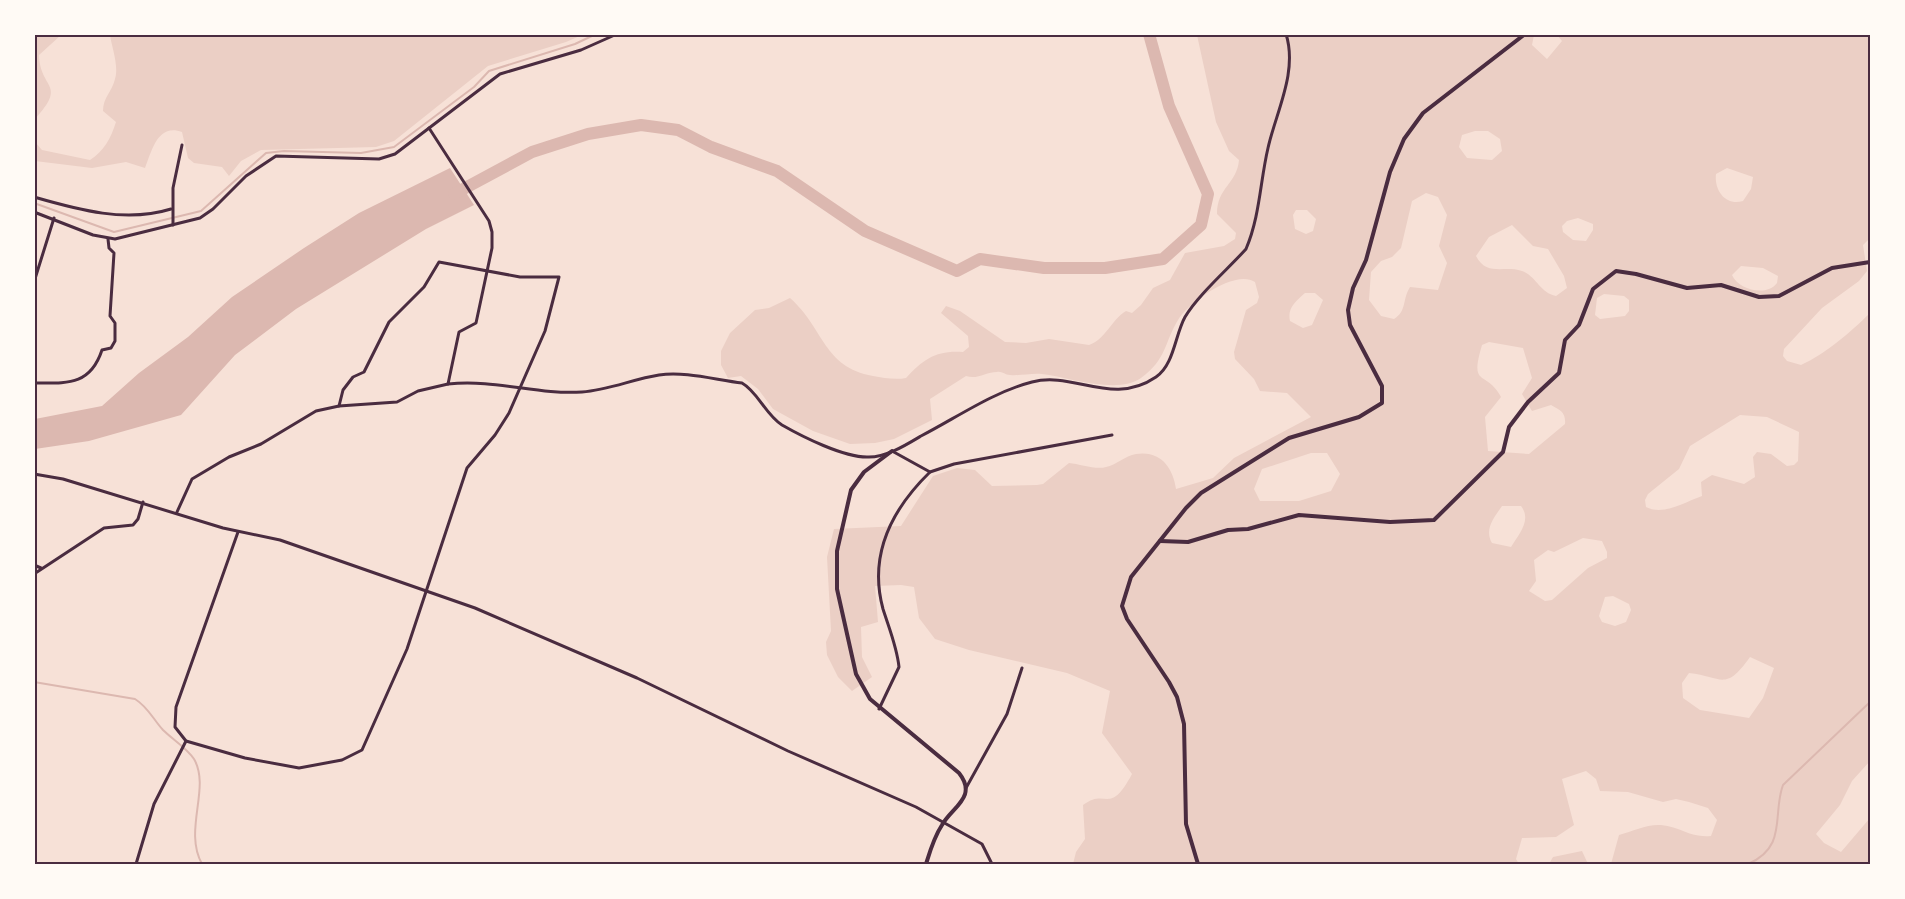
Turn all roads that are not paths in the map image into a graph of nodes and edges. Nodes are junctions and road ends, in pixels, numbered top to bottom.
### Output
1 (617, 34) edge
2 (1286, 34) edge
3 (1525, 34) edge
4 (429, 128) junction
5 (182, 145) dead end
6 (34, 197) edge
7 (171, 211) junction
8 (34, 212) edge
9 (54, 218) junction
10 (173, 224) junction
11 (108, 238) junction
12 (1870, 262) edge
13 (487, 272) junction
14 (34, 282) edge
15 (34, 383) edge
16 (448, 384) junction
17 (521, 386) junction
18 (339, 406) junction
19 (1112, 435) dead end
20 (892, 451) junction
21 (930, 472) junction
22 (34, 474) edge
23 (143, 502) junction
24 (177, 512) junction
25 (238, 531) junction
26 (1160, 541) junction
27 (34, 565) edge
28 (41, 568) junction
29 (34, 574) edge
30 (425, 590) junction
31 (1022, 668) dead end
32 (879, 708) junction
33 (186, 741) junction
34 (966, 788) junction
35 (943, 822) junction
36 (136, 864) edge
37 (926, 864) edge
38 (992, 864) edge
39 (1198, 864) edge

1 - 4 street
2 - 20 street
3 - 26 street
4 - 10 street
4 - 13 street
5 - 7 street
6 - 7 street
7 - 10 street
8 - 9 street
9 - 11 street
9 - 14 street
10 - 11 street
11 - 15 street
12 - 26 street
13 - 16 street
13 - 17 street
13 - 18 street
16 - 17 street
16 - 18 street
17 - 20 street
17 - 30 street
18 - 24 street
19 - 21 street
20 - 21 street
20 - 32 street
21 - 32 street
22 - 23 street
23 - 24 street
23 - 28 street
24 - 25 street
25 - 30 street
25 - 33 street
26 - 39 street
27 - 28 street
28 - 29 street
30 - 33 street
30 - 35 street
31 - 34 street
32 - 34 street
33 - 36 street
34 - 35 street
35 - 37 street
35 - 38 street

